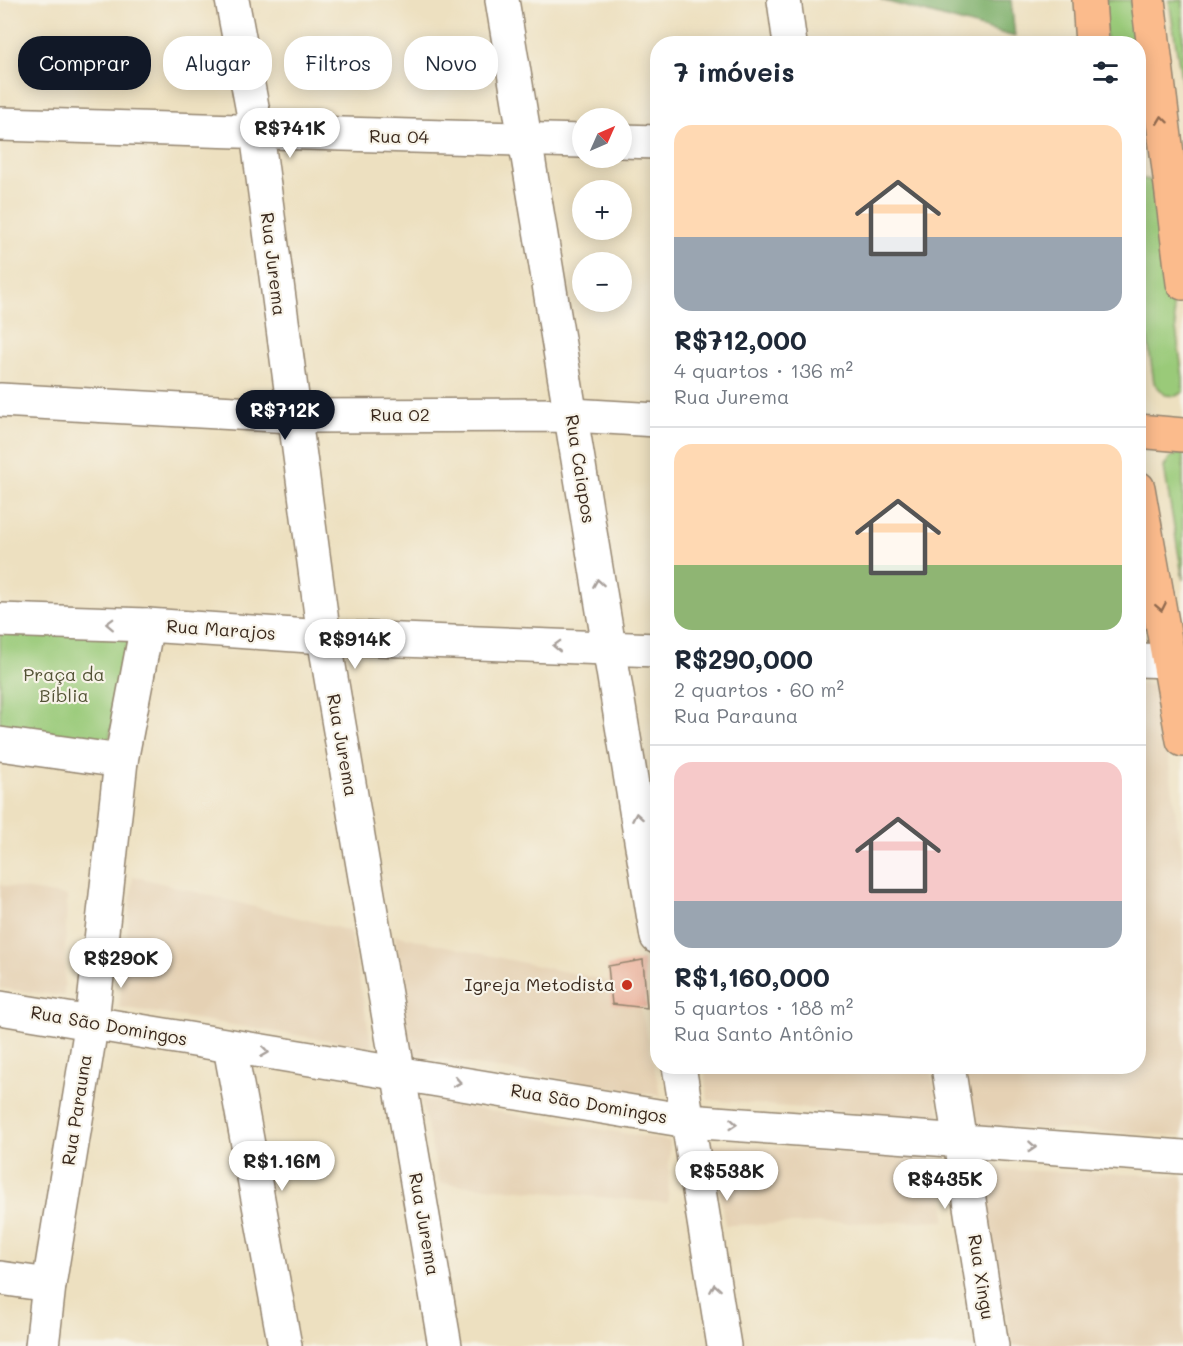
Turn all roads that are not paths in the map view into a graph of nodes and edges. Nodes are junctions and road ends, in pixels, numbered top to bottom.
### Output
1 (232, 0) edge
2 (502, 0) edge
3 (784, 0) edge
4 (1089, 0) edge
5 (1148, 0) edge
6 (789, 36) edge
7 (1091, 36) edge
8 (0, 124) edge
9 (257, 133) junction
10 (526, 140) junction
11 (572, 141) edge
12 (632, 141) edge
13 (650, 142) edge
14 (1153, 159) edge
15 (1182, 276) edge
16 (0, 400) edge
17 (572, 415) junction
18 (292, 416) junction
19 (650, 420) edge
20 (1146, 432) edge
21 (1183, 435) edge
22 (1146, 523) edge
23 (0, 620) edge
24 (147, 625) junction
25 (324, 637) junction
26 (608, 648) junction
27 (650, 650) edge
28 (1146, 660) edge
29 (1177, 661) edge
30 (1183, 740) edge
31 (0, 744) edge
32 (121, 761) junction
33 (650, 896) edge
34 (0, 1008) edge
35 (92, 1021) junction
36 (230, 1047) junction
37 (398, 1072) junction
38 (680, 1074) edge
39 (949, 1074) edge
40 (688, 1121) junction
41 (959, 1142) junction
42 (1183, 1157) edge
43 (0, 1278) edge
44 (49, 1285) junction
45 (42, 1346) edge
46 (285, 1346) edge
47 (445, 1346) edge
48 (724, 1346) edge
49 (992, 1346) edge

1 - 9 street, Rua Jurema
2 - 10 street, Rua Caiapos
3 - 6 street
4 - 7 main road
14 -> 5 main road
8 - 9 street, Rua 04
9 - 10 street, Rua 04
9 - 18 street, Rua Jurema
10 - 11 street, Rua 04
10 - 17 street, Rua Caiapos
12 - 13 street
14 - 15 main road
16 - 18 street, Rua 02
17 - 18 street, Rua 02
17 - 19 street, Rua 02
26 -> 17 street, Rua Caiapos
18 - 25 street, Rua Jurema
20 - 21 main road
22 -> 29 main road
24 -> 23 street, Rua Marajos
24 - 25 street, Rua Marajos
24 - 32 street, Rua Parauna
26 -> 25 street, Rua Marajos
25 - 37 street, Rua Jurema
26 - 27 street, Rua Marajos
33 -> 26 street, Rua Caiapos
28 - 29 street
29 - 30 main road
31 - 32 street
32 - 35 street, Rua Parauna
34 - 35 street, Rua São Domingos
35 - 36 street, Rua São Domingos
35 - 44 street, Rua Parauna
36 -> 37 street, Rua São Domingos
36 - 46 street
37 -> 40 street, Rua São Domingos
37 - 47 street, Rua Jurema
38 - 40 street
39 - 41 street, Rua Xingu
40 -> 41 street, Rua São Domingos
48 -> 40 street
41 -> 42 street, Rua São Domingos
41 - 49 street, Rua Xingu
43 - 44 street
44 - 45 street, Rua Parauna

